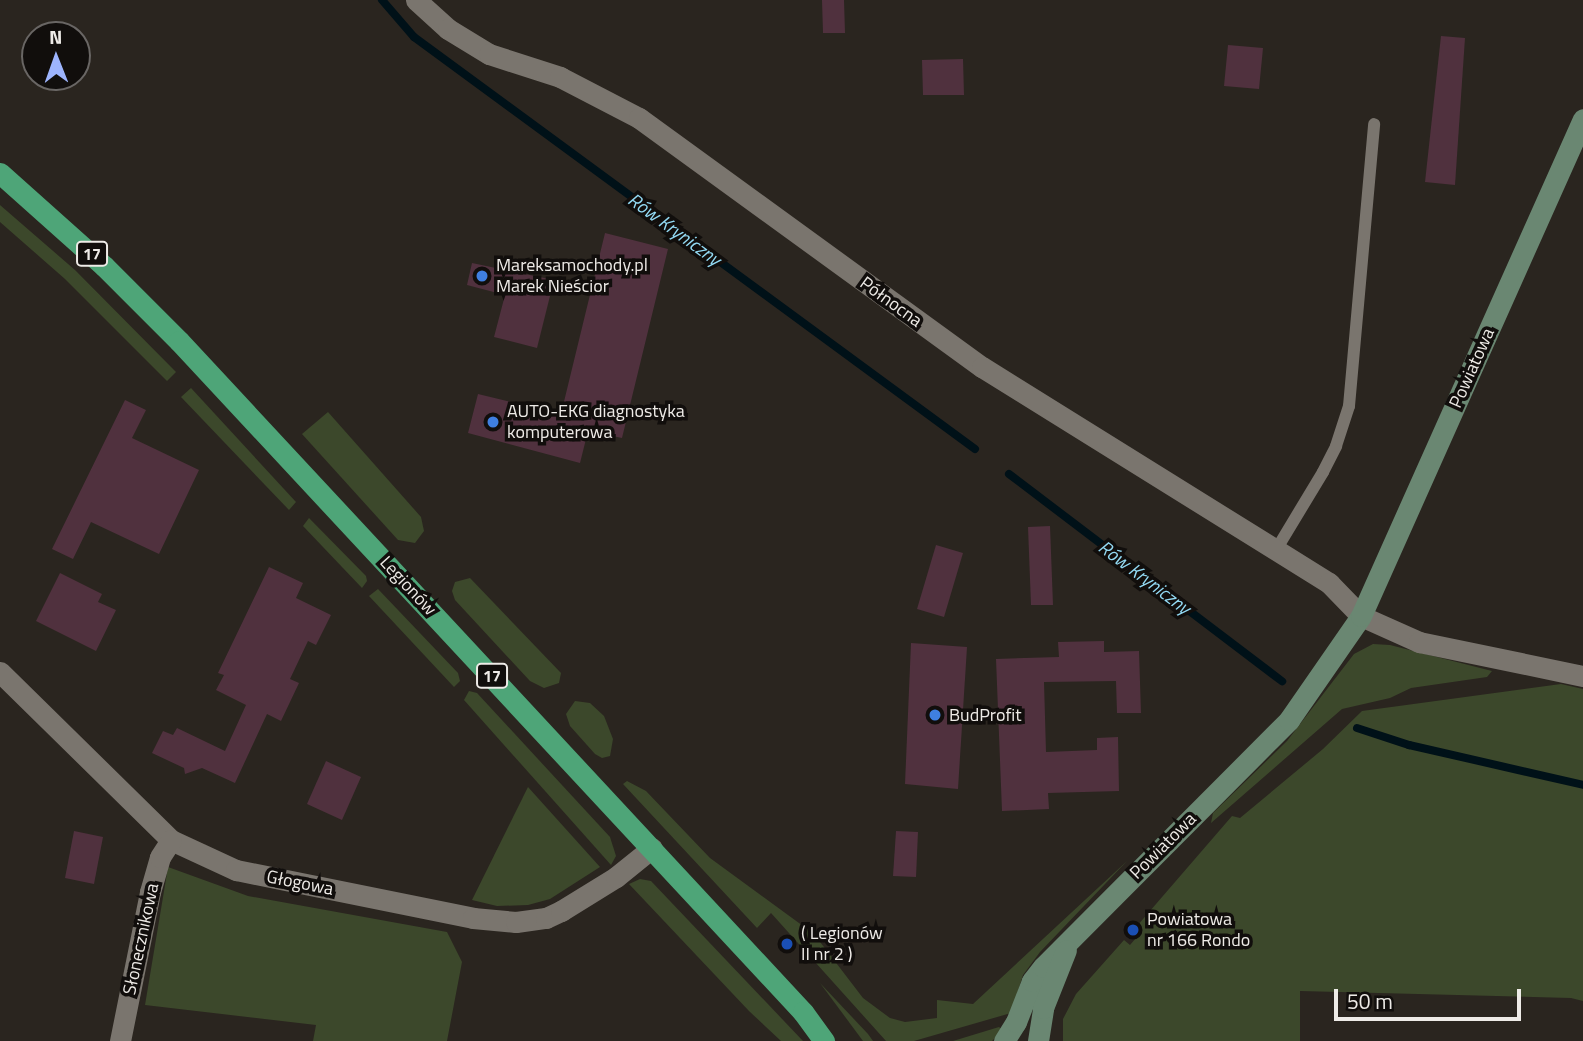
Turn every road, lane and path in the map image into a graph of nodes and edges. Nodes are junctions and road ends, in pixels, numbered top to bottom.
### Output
1 (416, 0) edge
2 (1583, 119) edge
3 (1374, 124) dead end
4 (0, 173) edge
5 (1276, 550) junction
6 (1361, 616) junction
7 (0, 672) edge
8 (1583, 676) edge
9 (170, 840) junction
10 (652, 848) junction
11 (1068, 945) junction
12 (803, 1012) junction
13 (120, 1041) edge
14 (824, 1041) edge
15 (839, 1041) edge
16 (1004, 1041) edge
17 (1038, 1041) edge

1 - 5 street, Północna
2 - 6 main road, Powiatowa
3 - 5 lane
4 - 10 highway, Legionów / 17
5 - 6 street, Północna
6 - 8 street
6 - 11 main road, Powiatowa
7 - 9 street, Głogowa
9 - 10 street, Głogowa
9 - 13 street, Słonecznikowa
10 - 12 highway, Legionów / 17
11 - 16 main road, Powiatowa
11 - 17 main road, Powiatowa
12 - 14 highway, Legionów / 17
12 - 15 highway, Legionów / 17

